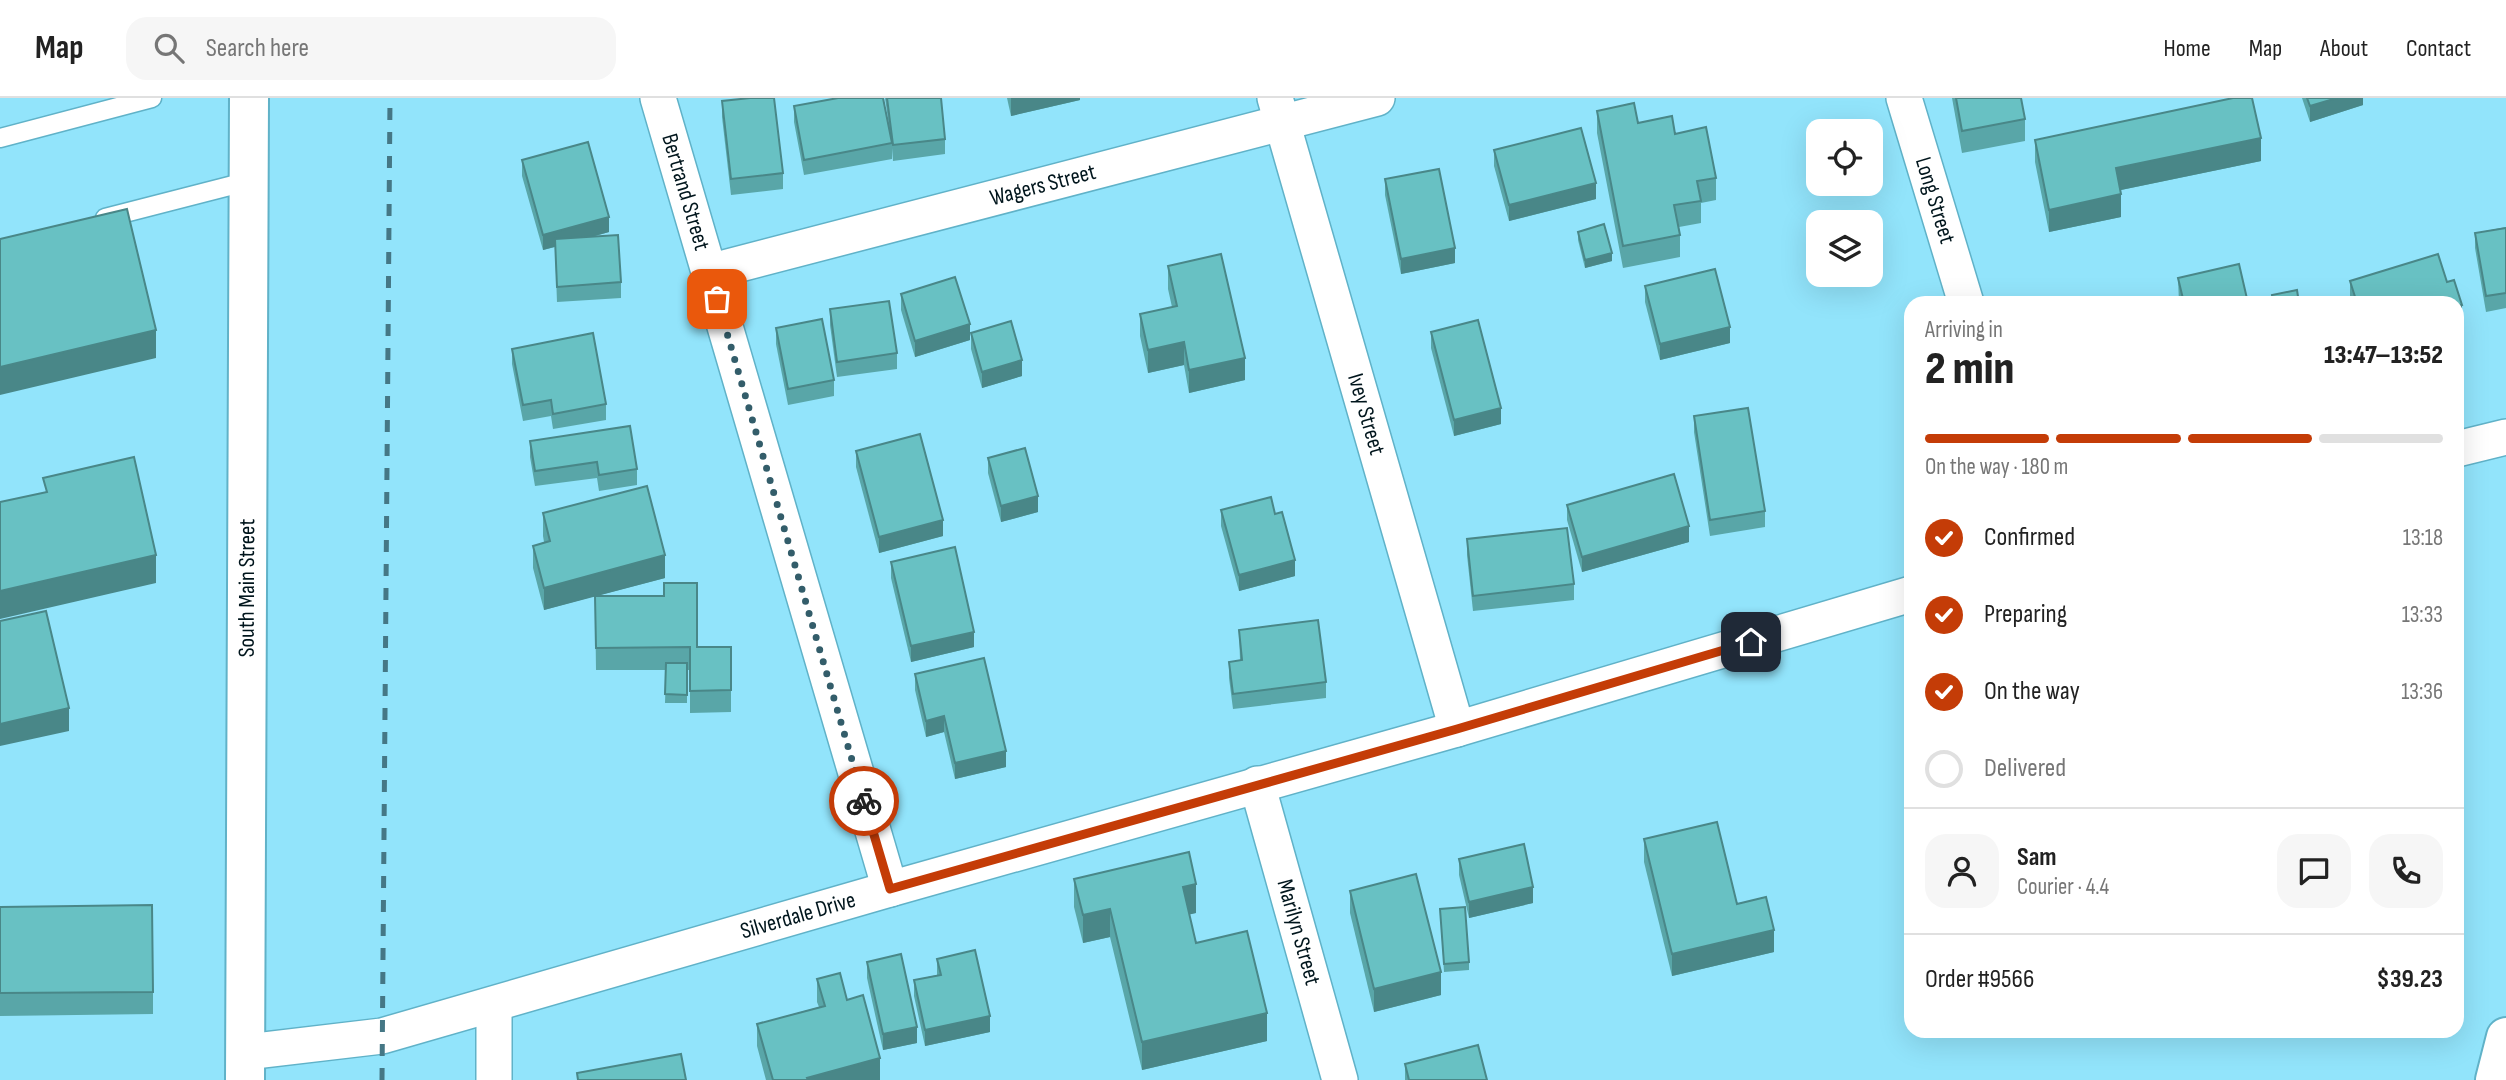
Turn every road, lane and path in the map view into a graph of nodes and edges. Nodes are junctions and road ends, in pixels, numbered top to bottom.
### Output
1 (152, 98) edge
2 (249, 98) edge
3 (658, 98) edge
4 (1377, 98) edge
5 (1904, 98) edge
6 (1279, 111) edge
7 (1, 135) edge
8 (249, 181) junction
9 (92, 222) edge
10 (709, 272) junction
11 (1964, 296) edge
12 (2506, 437) edge
13 (2464, 447) edge
14 (1904, 596) edge
15 (1457, 729) junction
16 (1257, 784) junction
17 (890, 889) junction
18 (494, 1005) junction
19 (2506, 1037) edge
20 (246, 1066) edge
21 (494, 1080) edge
22 (1340, 1080) edge
23 (2495, 1080) edge

1 - 7 lane
2 - 8 street, South Main Street
3 - 10 street, Bertrand Street
4 - 6 street, Wagers Street
5 - 11 street, Long Street
6 - 10 street, Wagers Street
6 - 15 street, Ivey Street
8 - 9 lane
8 - 20 street, South Main Street
10 - 17 street, Bertrand Street
12 - 13 street
14 - 15 street, Silverdale Drive
15 - 16 street, Silverdale Drive
16 - 17 street, Silverdale Drive
16 - 22 street, Marilyn Street
17 - 18 street, Silverdale Drive
18 - 20 street, Silverdale Drive
18 - 21 street
19 - 23 street

